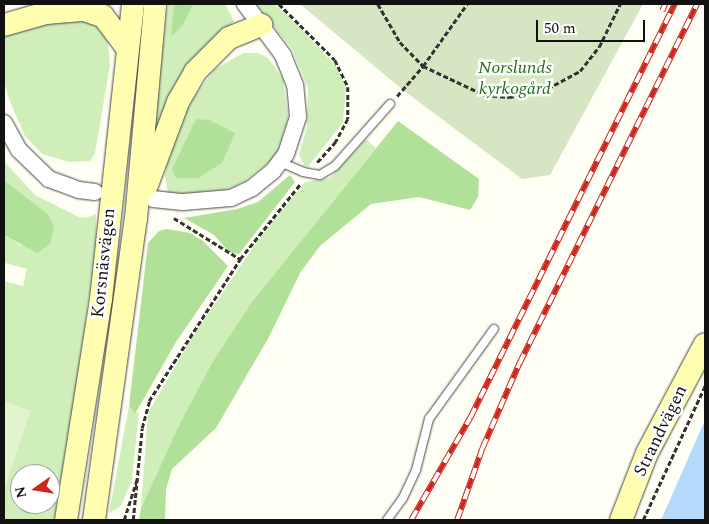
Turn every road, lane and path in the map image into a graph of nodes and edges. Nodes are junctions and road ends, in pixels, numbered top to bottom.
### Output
1 (133, 4) edge
2 (155, 4) edge
3 (245, 4) edge
4 (279, 4) edge
5 (378, 4) edge
6 (467, 4) edge
7 (620, 4) edge
8 (4, 25) edge
9 (261, 25) junction
10 (127, 48) junction
11 (423, 66) junction
12 (390, 104) joint
13 (4, 123) edge
14 (280, 162) junction
15 (308, 173) junction
16 (95, 192) dead end
17 (153, 199) dead end
18 (136, 220) junction
19 (180, 220) dead end
20 (240, 259) junction
21 (494, 330) dead end
22 (705, 344) edge
23 (705, 386) edge
24 (139, 473) junction
25 (66, 520) edge
26 (94, 520) edge
27 (124, 520) edge
28 (133, 520) edge
29 (387, 520) edge
30 (621, 520) edge
31 (644, 520) edge

1 - 10 main road, Korsnäsvägen
2 - 18 main road, Korsnäsvägen
3 - 9 street
4 - 15 path
5 - 11 path
6 - 11 path
7 - 11 path
8 - 10 main road
9 - 14 street
9 - 18 main road
10 - 25 main road, Korsnäsvägen
11 - 12 path
12 - 15 lane
13 - 16 street
14 - 15 lane
14 - 17 street
15 - 20 path
18 - 26 main road, Korsnäsvägen
19 - 20 path
20 - 24 path
21 - 29 lane
22 - 30 main road, Strandvägen
23 - 31 path
24 - 27 path
24 - 28 path

